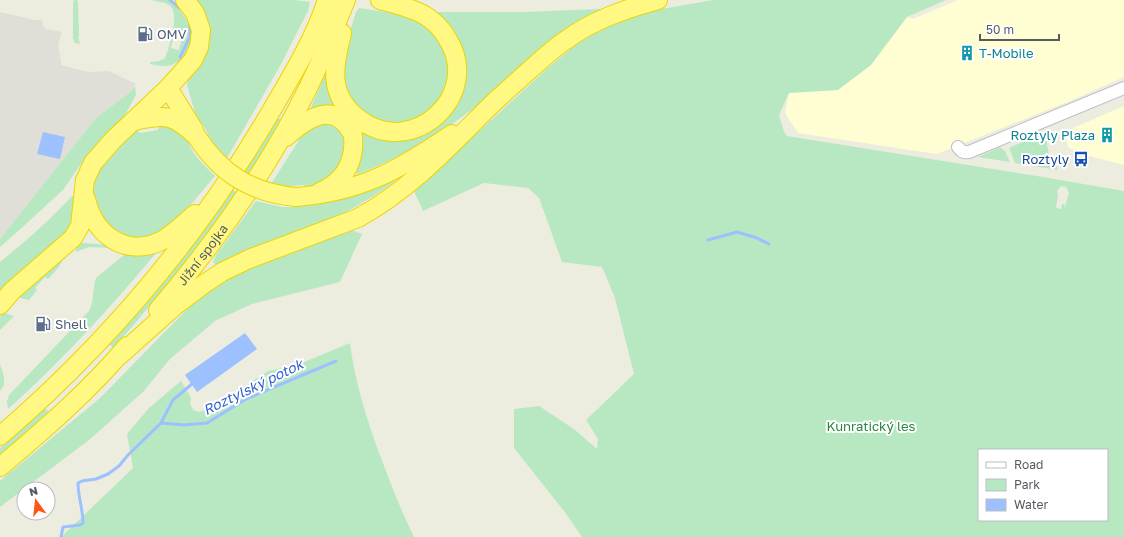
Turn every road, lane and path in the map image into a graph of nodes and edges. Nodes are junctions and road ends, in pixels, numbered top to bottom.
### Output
1 (185, 0) edge
2 (327, 0) edge
3 (347, 0) edge
4 (658, 0) edge
5 (382, 1) edge
6 (168, 88) junction
7 (1124, 88) edge
8 (343, 101) junction
9 (487, 109) junction
10 (134, 121) junction
11 (197, 137) junction
12 (354, 139) junction
13 (958, 147) dead end
14 (273, 151) junction
15 (84, 190) junction
16 (221, 190) junction
17 (301, 197) junction
18 (0, 305) edge
19 (120, 355) junction
20 (0, 436) edge
21 (0, 467) edge

1 - 6 highway
2 - 16 highway, Jižní spojka
3 - 8 highway
3 - 14 highway, Jižní spojka
4 - 9 highway
5 - 8 highway
6 - 10 highway
6 - 11 highway
7 - 13 street
8 - 12 highway
9 - 17 highway
9 - 19 highway
10 - 11 highway
10 - 15 highway
11 - 17 highway, bridge
12 - 14 highway
12 - 17 highway
14 - 19 highway, Jižní spojka
15 - 16 highway
15 - 18 highway
16 - 20 highway, Jižní spojka
19 - 21 highway, Jižní spojka

